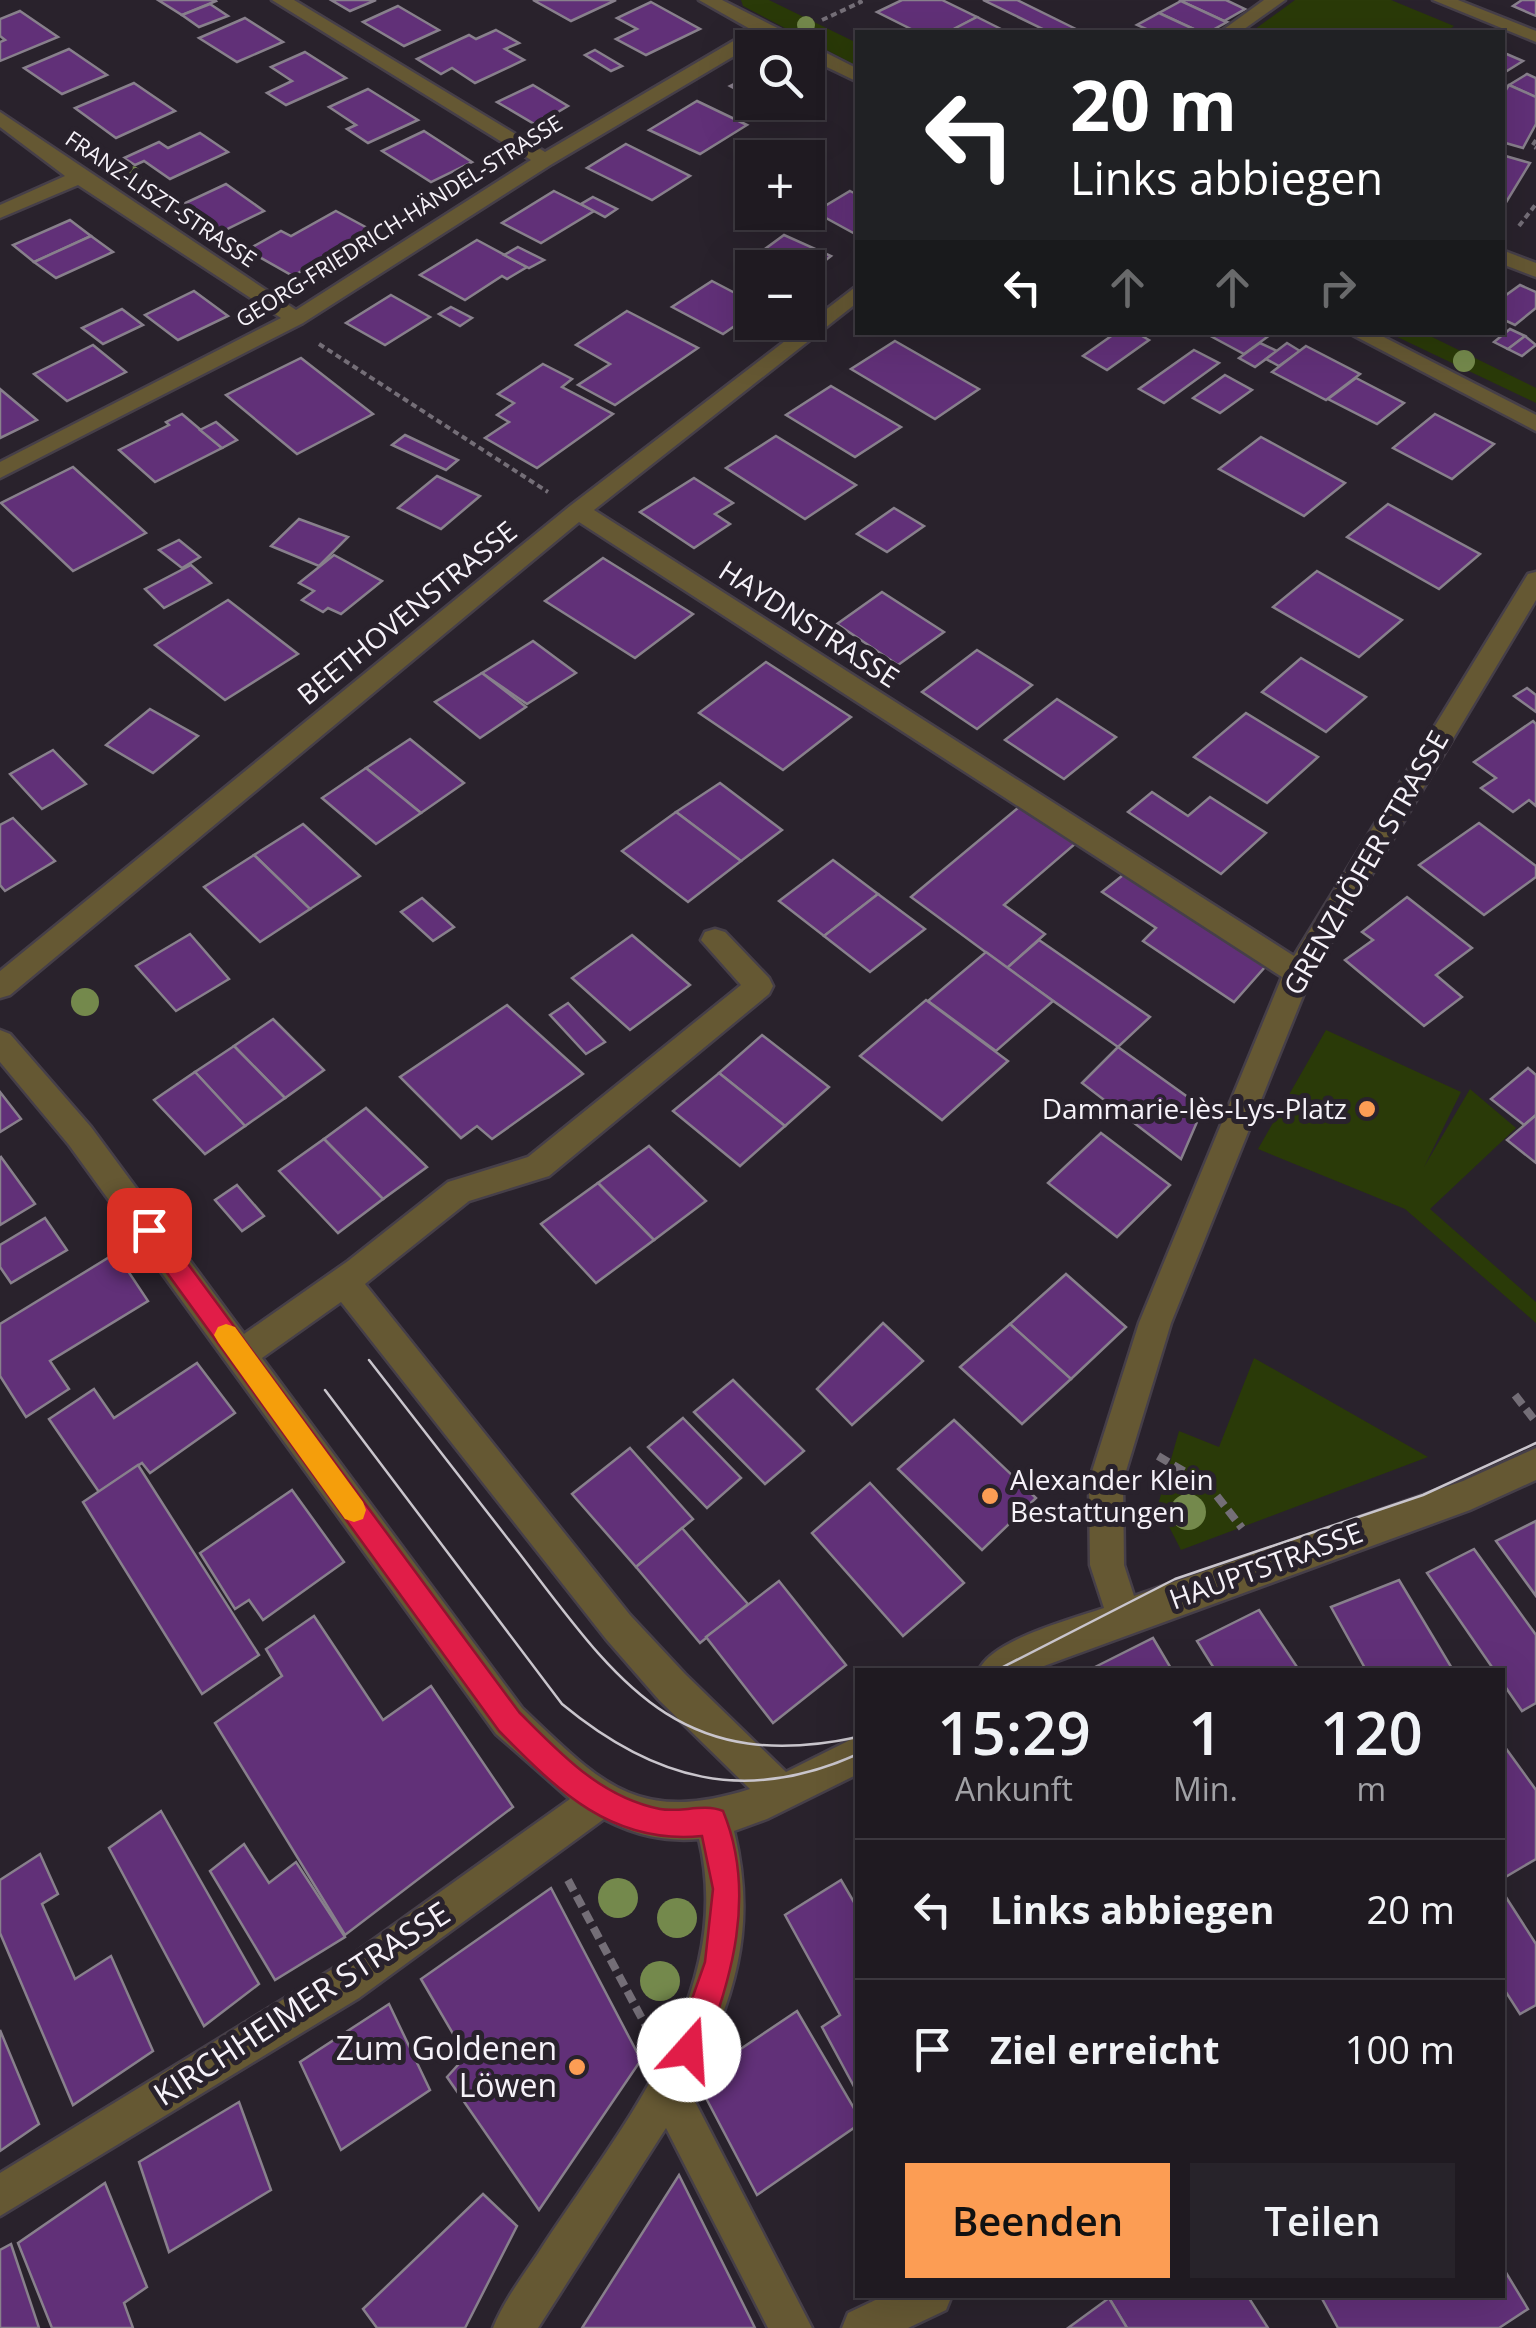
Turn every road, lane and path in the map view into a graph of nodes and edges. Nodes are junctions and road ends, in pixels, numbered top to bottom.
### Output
1 (281, 0) edge
2 (708, 0) edge
3 (1276, 0) edge
4 (1442, 0) edge
5 (765, 30) edge
6 (1232, 30) edge
7 (1536, 37) edge
8 (735, 48) edge
9 (825, 60) edge
10 (855, 74) edge
11 (0, 118) edge
12 (1536, 140) edge
13 (1536, 148) edge
14 (545, 160) junction
15 (79, 177) junction
16 (0, 212) edge
17 (1505, 257) edge
18 (1536, 271) edge
19 (855, 294) edge
20 (296, 319) junction
21 (1363, 335) edge
22 (1536, 424) edge
23 (0, 472) edge
24 (578, 511) junction
25 (1536, 580) edge
26 (714, 940) dead end
27 (1298, 973) junction
28 (0, 987) edge
29 (0, 1042) edge
30 (344, 1282) junction
31 (241, 1354) junction
32 (1514, 1395) dead end
33 (1536, 1422) edge
34 (1118, 1433) junction
35 (1536, 1464) edge
36 (1273, 1563) junction
37 (1124, 1616) junction
38 (1001, 1668) edge
39 (855, 1755) edge
40 (780, 1792) junction
41 (598, 1800) junction
42 (713, 1820) junction
43 (546, 1838) junction
44 (668, 2090) junction
45 (0, 2196) edge
46 (925, 2298) edge
47 (514, 2328) edge
48 (791, 2328) edge
49 (863, 2328) edge

1 - 14 street
2 - 5 street
3 - 6 street
4 - 7 street
8 - 14 street, GEORG-FRIEDRICH-HÄNDEL-STRASSE
9 - 10 street
11 - 15 street, FRANZ-LISZT-STRASSE
12 - 13 path
14 - 20 street, GEORG-FRIEDRICH-HÄNDEL-STRASSE
15 - 16 street
15 - 20 street, FRANZ-LISZT-STRASSE
17 - 18 street
19 - 24 street, BEETHOVENSTRASSE
20 - 23 street, GEORG-FRIEDRICH-HÄNDEL-STRASSE
20 - 24 path
21 - 22 street
24 - 27 street, HAYDNSTRASSE
24 - 28 street, BEETHOVENSTRASSE
25 - 27 street, GRENZHÖFER STRASSE
26 - 30 street
27 - 34 street, GRENZHÖFER STRASSE
29 - 31 street
30 - 31 street
30 - 40 street
31 - 41 street
32 - 33 path
34 - 36 path
34 - 37 street, GRENZHÖFER STRASSE
35 - 36 street, HAUPTSTRASSE
36 - 37 street, HAUPTSTRASSE
37 - 38 street, HAUPTSTRASSE
39 - 40 street
40 - 42 street
41 - 42 street
41 - 43 street, KIRCHHEIMER STRASSE
42 - 44 street
43 - 44 path
43 - 45 street, KIRCHHEIMER STRASSE
44 - 47 street
44 - 48 street
46 - 49 street

